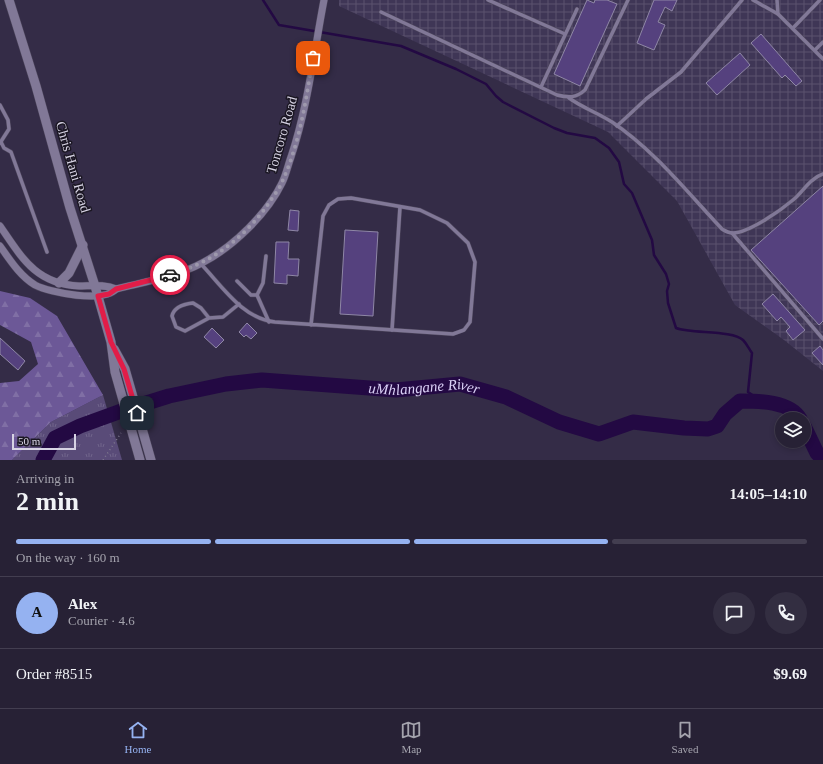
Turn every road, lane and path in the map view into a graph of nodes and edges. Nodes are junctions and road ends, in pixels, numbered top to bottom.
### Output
1 (9, 0) edge
2 (324, 0) edge
3 (488, 0) edge
4 (628, 0) edge
5 (742, 0) edge
6 (753, 0) edge
7 (777, 0) edge
8 (820, 0) edge
9 (577, 9) dead end
10 (381, 12) dead end
11 (778, 14) junction
12 (793, 28) junction
13 (565, 34) junction
14 (823, 42) edge
15 (815, 50) junction
16 (823, 58) edge
17 (541, 87) junction
18 (569, 98) junction
19 (0, 105) edge
20 (617, 126) junction
21 (0, 142) edge
22 (823, 174) edge
23 (400, 207) junction
24 (0, 226) edge
25 (732, 234) junction
26 (83, 245) junction
27 (0, 246) edge
28 (47, 252) dead end
29 (266, 256) dead end
30 (201, 264) junction
31 (237, 281) dead end
32 (58, 283) junction
33 (95, 286) junction
34 (116, 289) junction
35 (257, 295) junction
36 (98, 296) junction
37 (239, 304) junction
38 (209, 318) junction
39 (269, 322) junction
40 (311, 325) junction
41 (392, 330) junction
42 (823, 339) edge
43 (111, 342) junction
44 (122, 433) dead end
45 (151, 458) edge
46 (140, 459) edge
47 (103, 460) edge

1 - 26 main road, Chris Hani Road
2 - 30 street, Toncoro Road
3 - 13 lane
4 - 18 lane
5 - 20 lane
6 - 11 lane
7 - 11 lane
8 - 12 lane
9 - 13 lane
10 - 17 lane
11 - 12 lane
12 - 15 lane
13 - 17 lane
14 - 15 lane
15 - 16 lane
17 - 18 lane
18 - 20 lane
19 - 21 lane
20 - 25 lane
21 - 28 lane
22 - 25 lane
23 - 40 lane
23 - 41 lane
23 - 41 lane
24 - 32 street
25 - 42 lane
26 - 32 main road
26 - 33 main road, Chris Hani Road
27 - 36 street
29 - 35 lane
30 - 34 street, Toncoro Road
30 - 37 lane
31 - 35 lane
32 - 33 street, Toncoro Road
33 - 34 street, Toncoro Road
33 - 36 main road, Chris Hani Road
34 - 36 street, Toncoro Road
35 - 39 lane
36 - 43 main road, Chris Hani Road
37 - 38 lane
37 - 39 lane
38 - 38 lane
39 - 40 lane
40 - 41 lane
43 - 45 main road, Chris Hani Road
43 - 46 main road, Chris Hani Road
44 - 47 path

